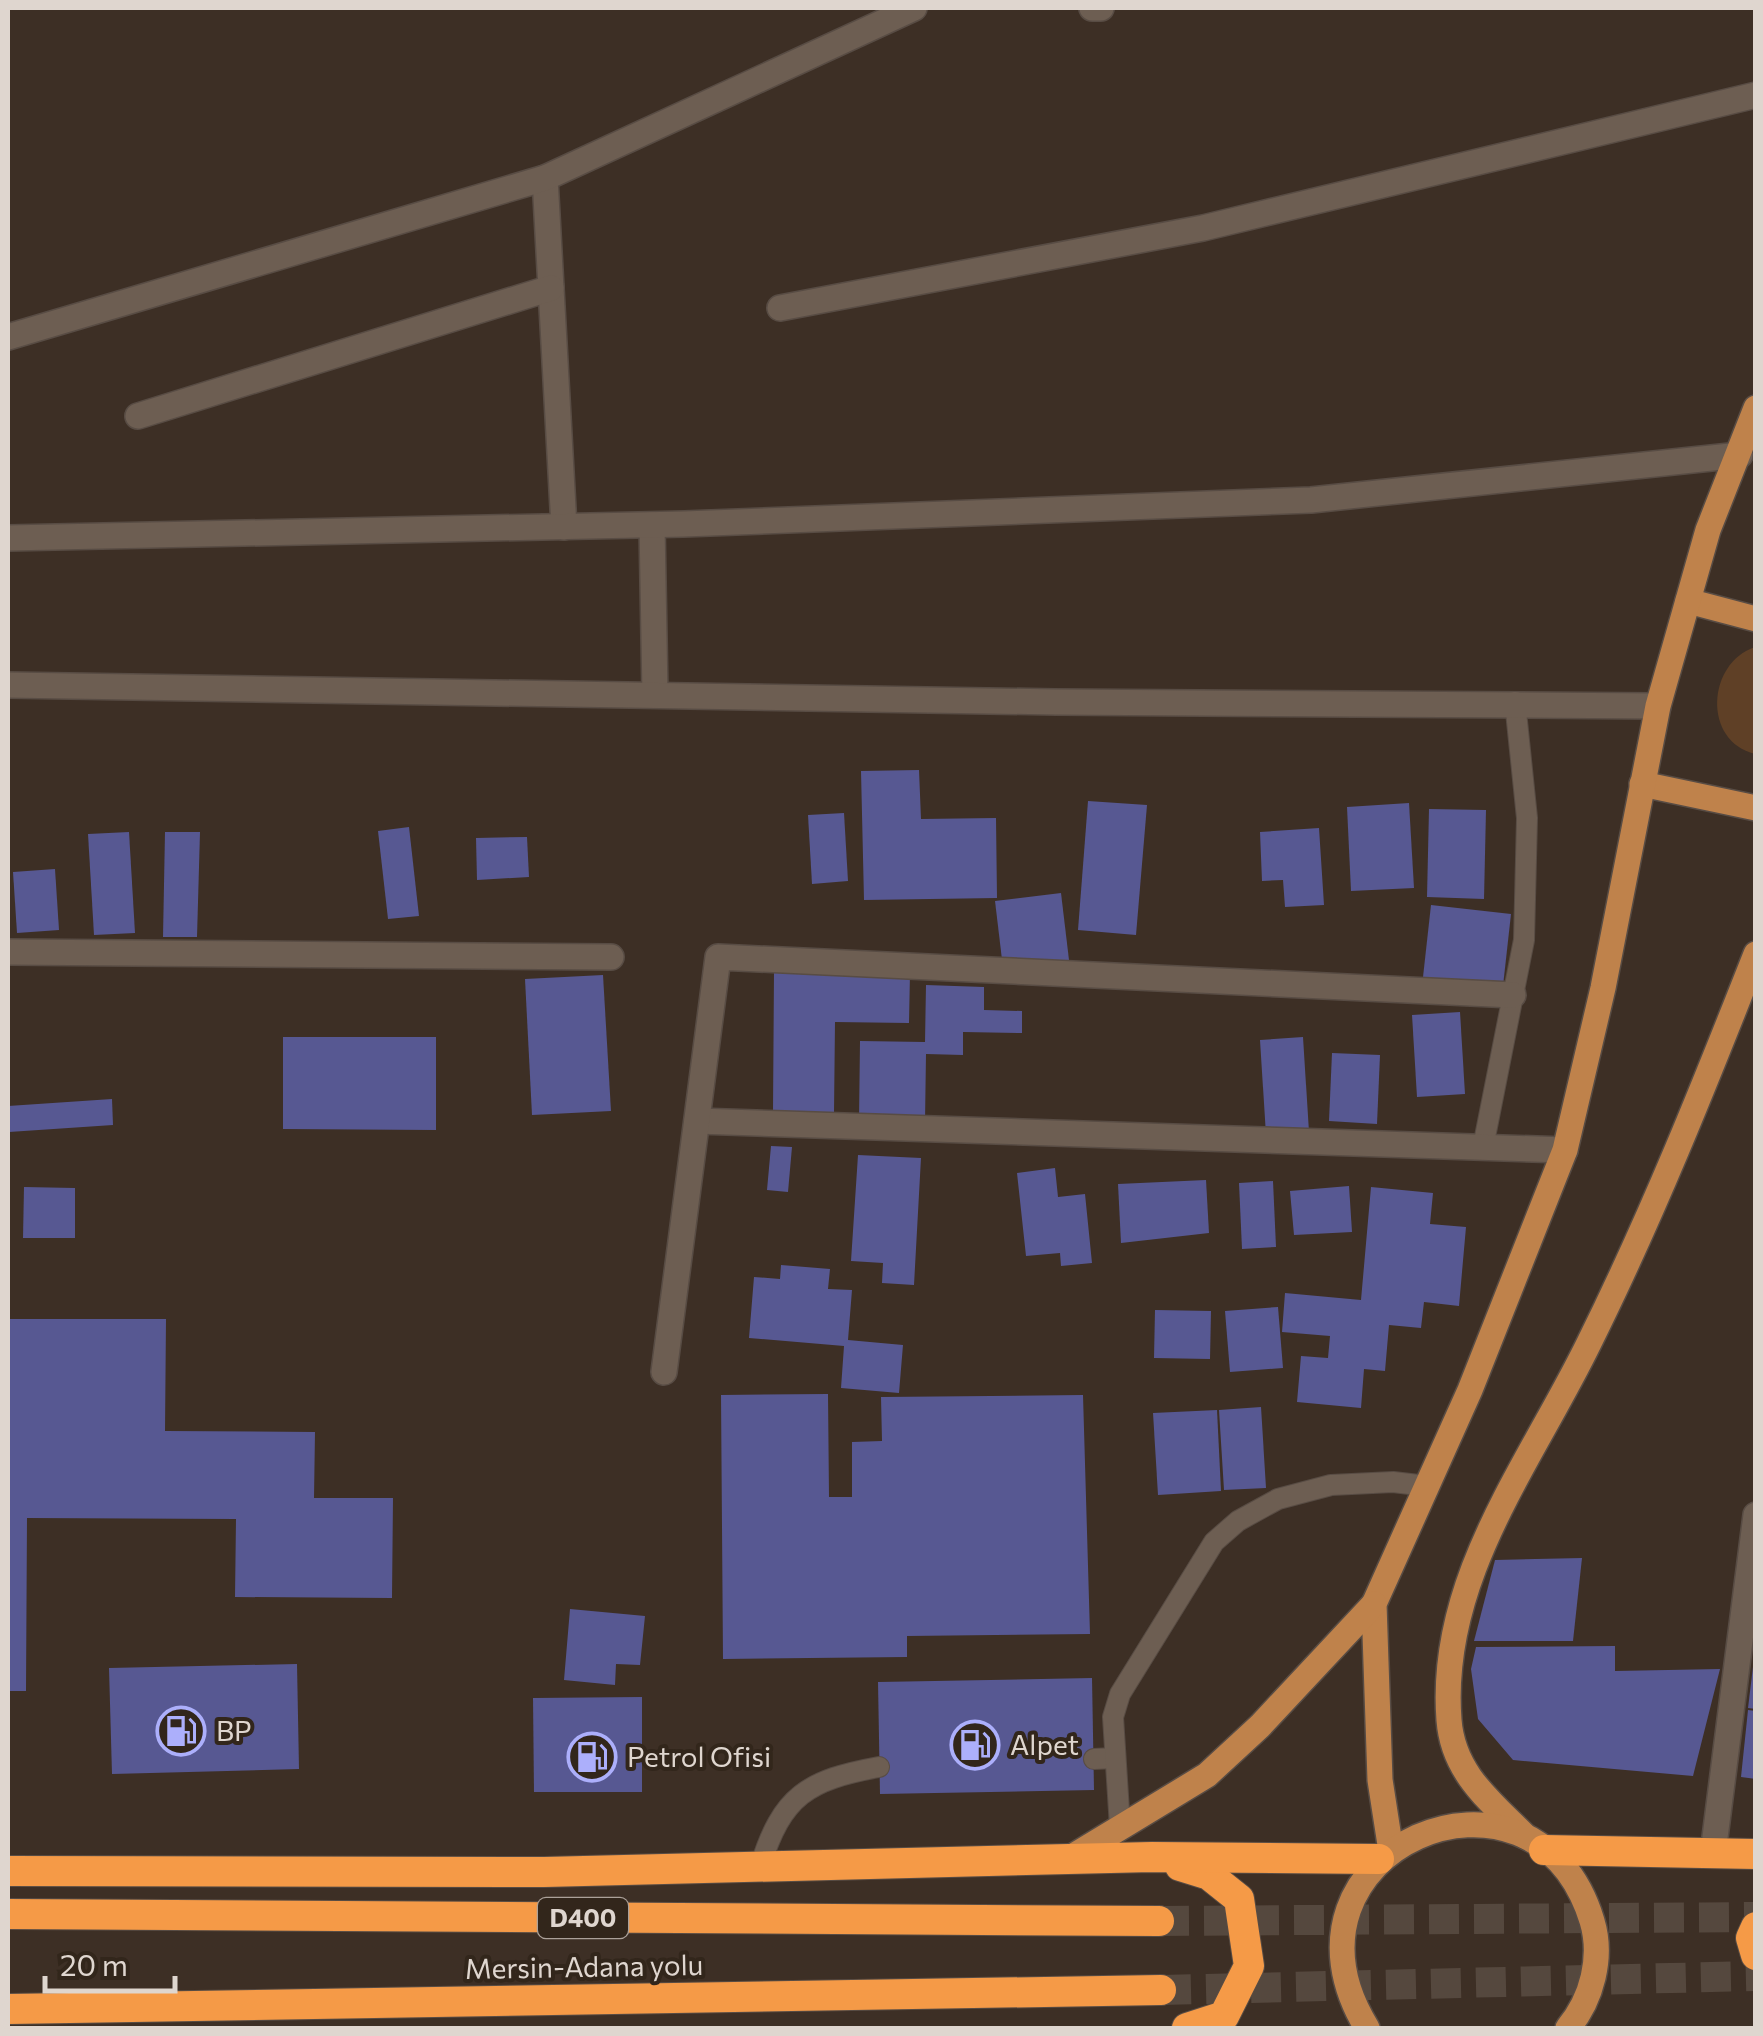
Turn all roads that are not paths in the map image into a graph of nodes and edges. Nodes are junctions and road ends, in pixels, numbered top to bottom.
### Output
1 (914, 8) edge
2 (1092, 8) edge
3 (1102, 8) edge
4 (1756, 95) edge
5 (545, 178) junction
6 (551, 288) junction
7 (780, 308) dead end
8 (8, 337) edge
9 (1756, 408) edge
10 (138, 416) dead end
11 (1740, 455) junction
12 (652, 525) junction
13 (564, 527) junction
14 (8, 538) edge
15 (1688, 601) junction
16 (1756, 618) edge
17 (8, 685) edge
18 (655, 695) junction
19 (1516, 702) junction
20 (1658, 706) junction
21 (1642, 784) junction
22 (1756, 808) edge
23 (8, 952) edge
24 (1756, 954) edge
25 (611, 957) dead end
26 (1514, 995) junction
27 (696, 1121) junction
28 (1484, 1147) junction
29 (1564, 1150) junction
30 (664, 1372) dead end
31 (1427, 1486) junction
32 (1756, 1515) edge
33 (1374, 1604) junction
34 (880, 1766) dead end
35 (1120, 1827) junction
36 (1535, 1843) junction
37 (1713, 1854) junction
38 (1756, 1854) edge
39 (1386, 1855) junction
40 (1152, 1857) junction
41 (1067, 1860) junction
42 (760, 1867) junction
43 (8, 1870) edge
44 (8, 1914) edge
45 (1158, 1922) tunnel mouth
46 (1756, 1928) edge
47 (1756, 1954) edge
48 (1161, 1990) tunnel mouth
49 (8, 2009) edge
50 (1187, 2028) edge
51 (1368, 2028) edge
52 (1568, 2028) edge

1 - 5 street
2 - 3 street
4 - 7 street
5 - 6 street
5 - 8 street
6 - 10 street
6 - 13 street
9 - 11 main road
11 - 12 street
11 - 15 main road
12 - 13 street
12 - 18 street
13 - 14 street
15 - 16 main road
15 - 20 main road
17 - 18 street
18 - 19 street
19 - 20 street
19 - 26 lane
20 - 21 main road
21 - 22 main road
21 - 29 main road
23 - 25 street
24 - 36 main road
26 - 27 street
26 - 28 lane
27 - 28 street
27 - 30 street
28 - 29 street
29 - 31 main road
31 - 33 main road
31 - 35 lane
32 - 37 street
33 - 35 main road
33 - 39 main road
34 - 42 lane
35 - 41 main road
36 - 37 highway
36 - 39 main road
36 - 52 main road
37 - 38 highway
39 - 40 highway
39 - 51 main road
40 - 41 highway
40 - 50 highway
41 - 42 highway
42 - 43 highway
44 - 45 highway, Mersin-Adana yolu / D400
46 - 47 highway
48 - 49 highway, Mersin-Adana yolu

